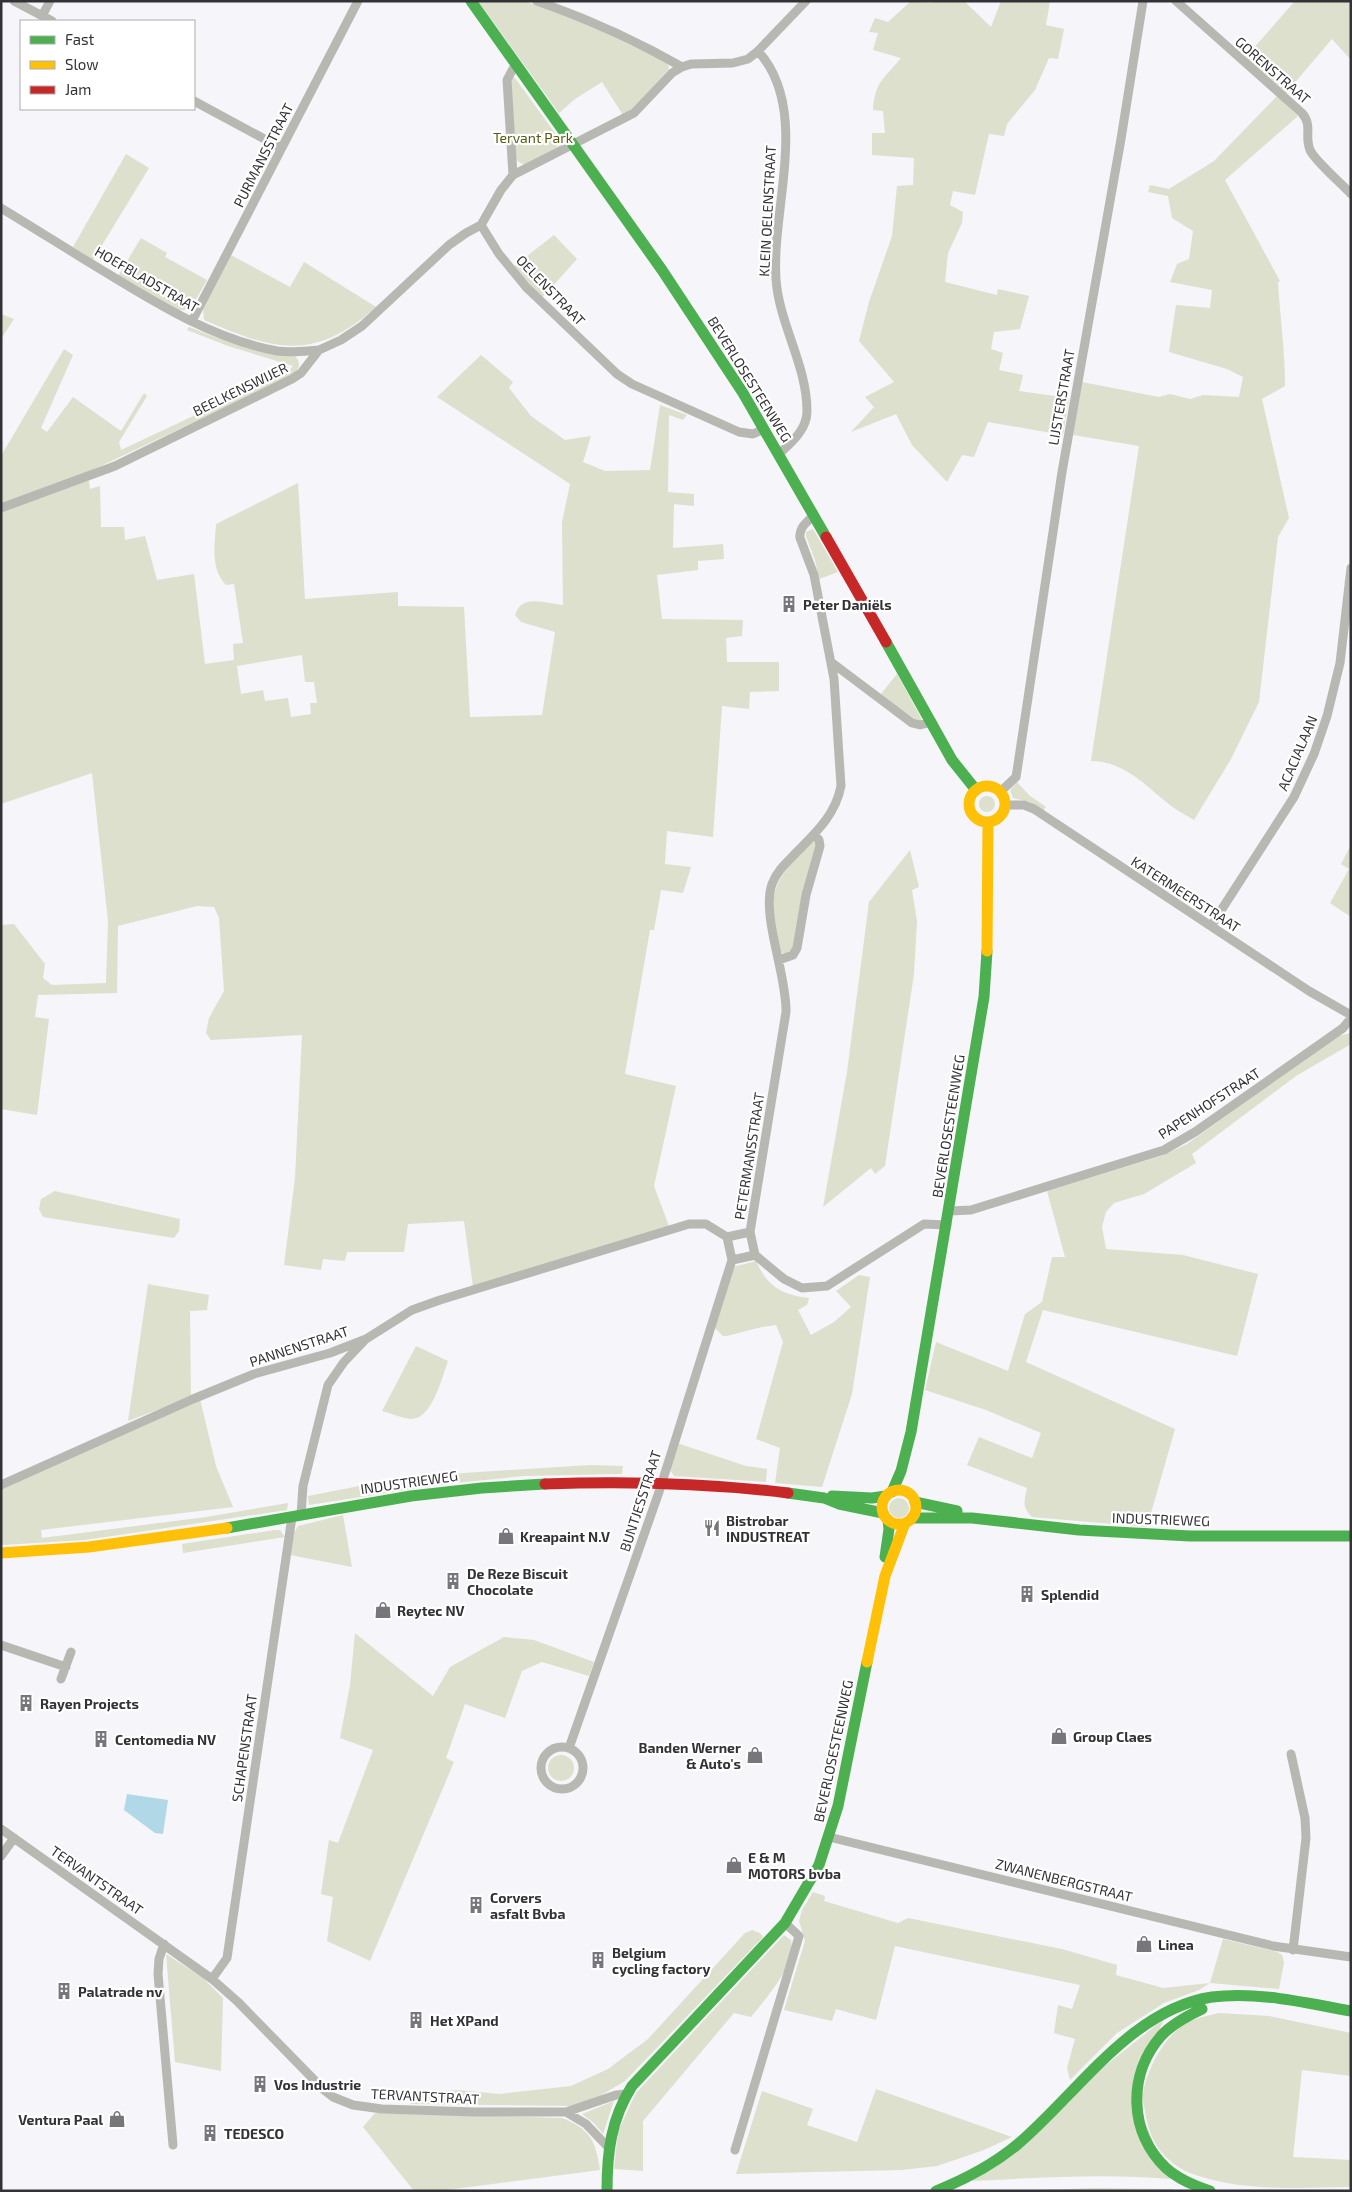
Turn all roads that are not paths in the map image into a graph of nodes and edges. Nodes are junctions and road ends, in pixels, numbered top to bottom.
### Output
1 (14, 1) edge
2 (50, 1) edge
3 (358, 1) edge
4 (471, 1) edge
5 (537, 1) edge
6 (806, 1) edge
7 (1143, 1) edge
8 (1176, 1) edge
9 (42, 16) junction
10 (50, 20) edge
11 (758, 51) junction
12 (515, 65) junction
13 (682, 67) junction
14 (195, 102) edge
15 (572, 144) junction
16 (281, 148) junction
17 (513, 175) junction
18 (1351, 194) edge
19 (1, 208) edge
20 (481, 225) junction
21 (192, 321) junction
22 (319, 350) junction
23 (764, 429) junction
24 (779, 454) junction
25 (1, 508) edge
26 (814, 515) junction
27 (1351, 568) edge
28 (831, 662) junction
29 (932, 722) junction
30 (976, 790) junction
31 (1000, 792) junction
32 (1005, 805) junction
33 (988, 822) junction
34 (814, 834) junction
35 (1211, 926) junction
36 (779, 960) junction
37 (1351, 1016) edge
38 (950, 1211) junction
39 (947, 1224) junction
40 (750, 1232) junction
41 (727, 1238) junction
42 (754, 1255) junction
43 (732, 1260) junction
44 (366, 1339) junction
45 (911, 1432) junction
46 (661, 1483) junction
47 (1, 1484) edge
48 (889, 1494) junction
49 (824, 1498) junction
50 (912, 1498) junction
51 (296, 1516) junction
52 (885, 1517) junction
53 (972, 1518) junction
54 (908, 1520) junction
55 (1351, 1536) edge
56 (1, 1553) edge
57 (885, 1576) junction
58 (1, 1645) edge
59 (71, 1652) dead end
60 (66, 1667) junction
61 (61, 1679) dead end
62 (569, 1748) junction
63 (1291, 1754) dead end
64 (1, 1829) edge
65 (829, 1837) junction
66 (14, 1838) junction
67 (1, 1856) edge
68 (785, 1923) junction
69 (164, 1944) junction
70 (1293, 1950) junction
71 (1351, 1957) edge
72 (212, 1979) junction
73 (1351, 2011) edge
74 (1297, 2013) dead end
75 (1325, 2018) dead end
76 (1351, 2023) edge
77 (626, 2094) junction
78 (566, 2112) junction
79 (173, 2146) dead end
80 (608, 2146) junction
81 (735, 2150) dead end
82 (607, 2191) edge
83 (936, 2191) edge
84 (1210, 2191) edge

1 - 9 street
2 - 9 street
3 - 16 street, PURMANSSTRAAT
4 - 12 main road, BEVERLOSESTEENWEG
5 - 13 street
6 - 11 street
7 - 31 street, LIJSTERSTRAAT
8 - 18 street, GORENSTRAAT
9 - 10 street
11 - 13 street
11 - 24 street, KLEIN OELENSTRAAT
12 - 15 main road, BEVERLOSESTEENWEG
12 - 17 street
13 - 15 street
14 - 16 street
15 - 17 street
15 - 23 main road, BEVERLOSESTEENWEG
16 - 21 street, PURMANSSTRAAT
17 - 20 street
19 - 21 street, HOEFBLADSTRAAT
20 - 22 street, BEELKENSWIJER
20 - 23 street, OELENSTRAAT
21 - 22 street, HOEFBLADSTRAAT
22 - 25 street, BEELKENSWIJER
23 - 24 main road, BEVERLOSESTEENWEG
24 - 26 main road, BEVERLOSESTEENWEG
26 - 28 street, PETERMANSSTRAAT
26 - 29 main road, BEVERLOSESTEENWEG
27 - 35 street, ACACIALAAN
28 - 29 street
28 - 34 street, PETERMANSSTRAAT
29 - 30 main road, BEVERLOSESTEENWEG
30 - 31 main road
30 - 33 main road
31 - 32 main road
32 - 33 main road
32 - 35 street, KATERMEERSTRAAT
33 - 38 main road, BEVERLOSESTEENWEG
34 - 36 street
34 - 36 street, PETERMANSSTRAAT
35 - 37 street, KATERMEERSTRAAT
36 - 40 street, PETERMANSSTRAAT
37 - 38 street, PAPENHOFSTRAAT
38 - 39 main road, BEVERLOSESTEENWEG
39 - 42 street
39 - 45 main road, BEVERLOSESTEENWEG
40 - 41 street
40 - 42 street, PETERMANSSTRAAT
41 - 43 street
41 - 44 street, PANNENSTRAAT
42 - 43 street
43 - 46 street, BUNTJESSTRAAT
44 - 47 street, PANNENSTRAAT
44 - 51 street, SCHAPENSTRAAT
45 - 48 main road, BEVERLOSESTEENWEG
45 - 50 main road, BEVERLOSESTEENWEG
46 - 49 main road, INDUSTRIEWEG
46 - 51 main road, INDUSTRIEWEG
46 - 62 street, BUNTJESSTRAAT
48 - 49 main road, INDUSTRIEWEG
48 - 50 main road, INDUSTRIEWEG
48 - 52 main road
49 - 52 main road, INDUSTRIEWEG
50 - 53 main road, INDUSTRIEWEG
50 - 54 main road
51 - 56 main road, INDUSTRIEWEG
51 - 72 street, SCHAPENSTRAAT
52 - 54 main road, INDUSTRIEWEG
52 - 57 main road, BEVERLOSESTEENWEG
53 - 54 main road, INDUSTRIEWEG
53 - 55 main road, INDUSTRIEWEG
54 - 57 main road, BEVERLOSESTEENWEG
57 - 65 main road, BEVERLOSESTEENWEG
58 - 60 street
59 - 60 street
60 - 61 street
62 - 62 street
63 - 70 street
64 - 66 street, TERVANTSTRAAT
65 - 68 main road, BEVERLOSESTEENWEG
65 - 70 street, ZWANENBERGSTRAAT
66 - 67 street
66 - 69 street, TERVANTSTRAAT
68 - 77 main road, BEVERLOSESTEENWEG
68 - 81 street
69 - 72 street, TERVANTSTRAAT
69 - 79 street
70 - 71 street, ZWANENBERGSTRAAT
72 - 78 street, TERVANTSTRAAT
73 - 83 main road
74 - 84 main road
75 - 76 main road
77 - 78 street, TERVANTSTRAAT
77 - 80 main road, BEVERLOSESTEENWEG
78 - 80 street
80 - 82 main road, BEVERLOSESTEENWEG

